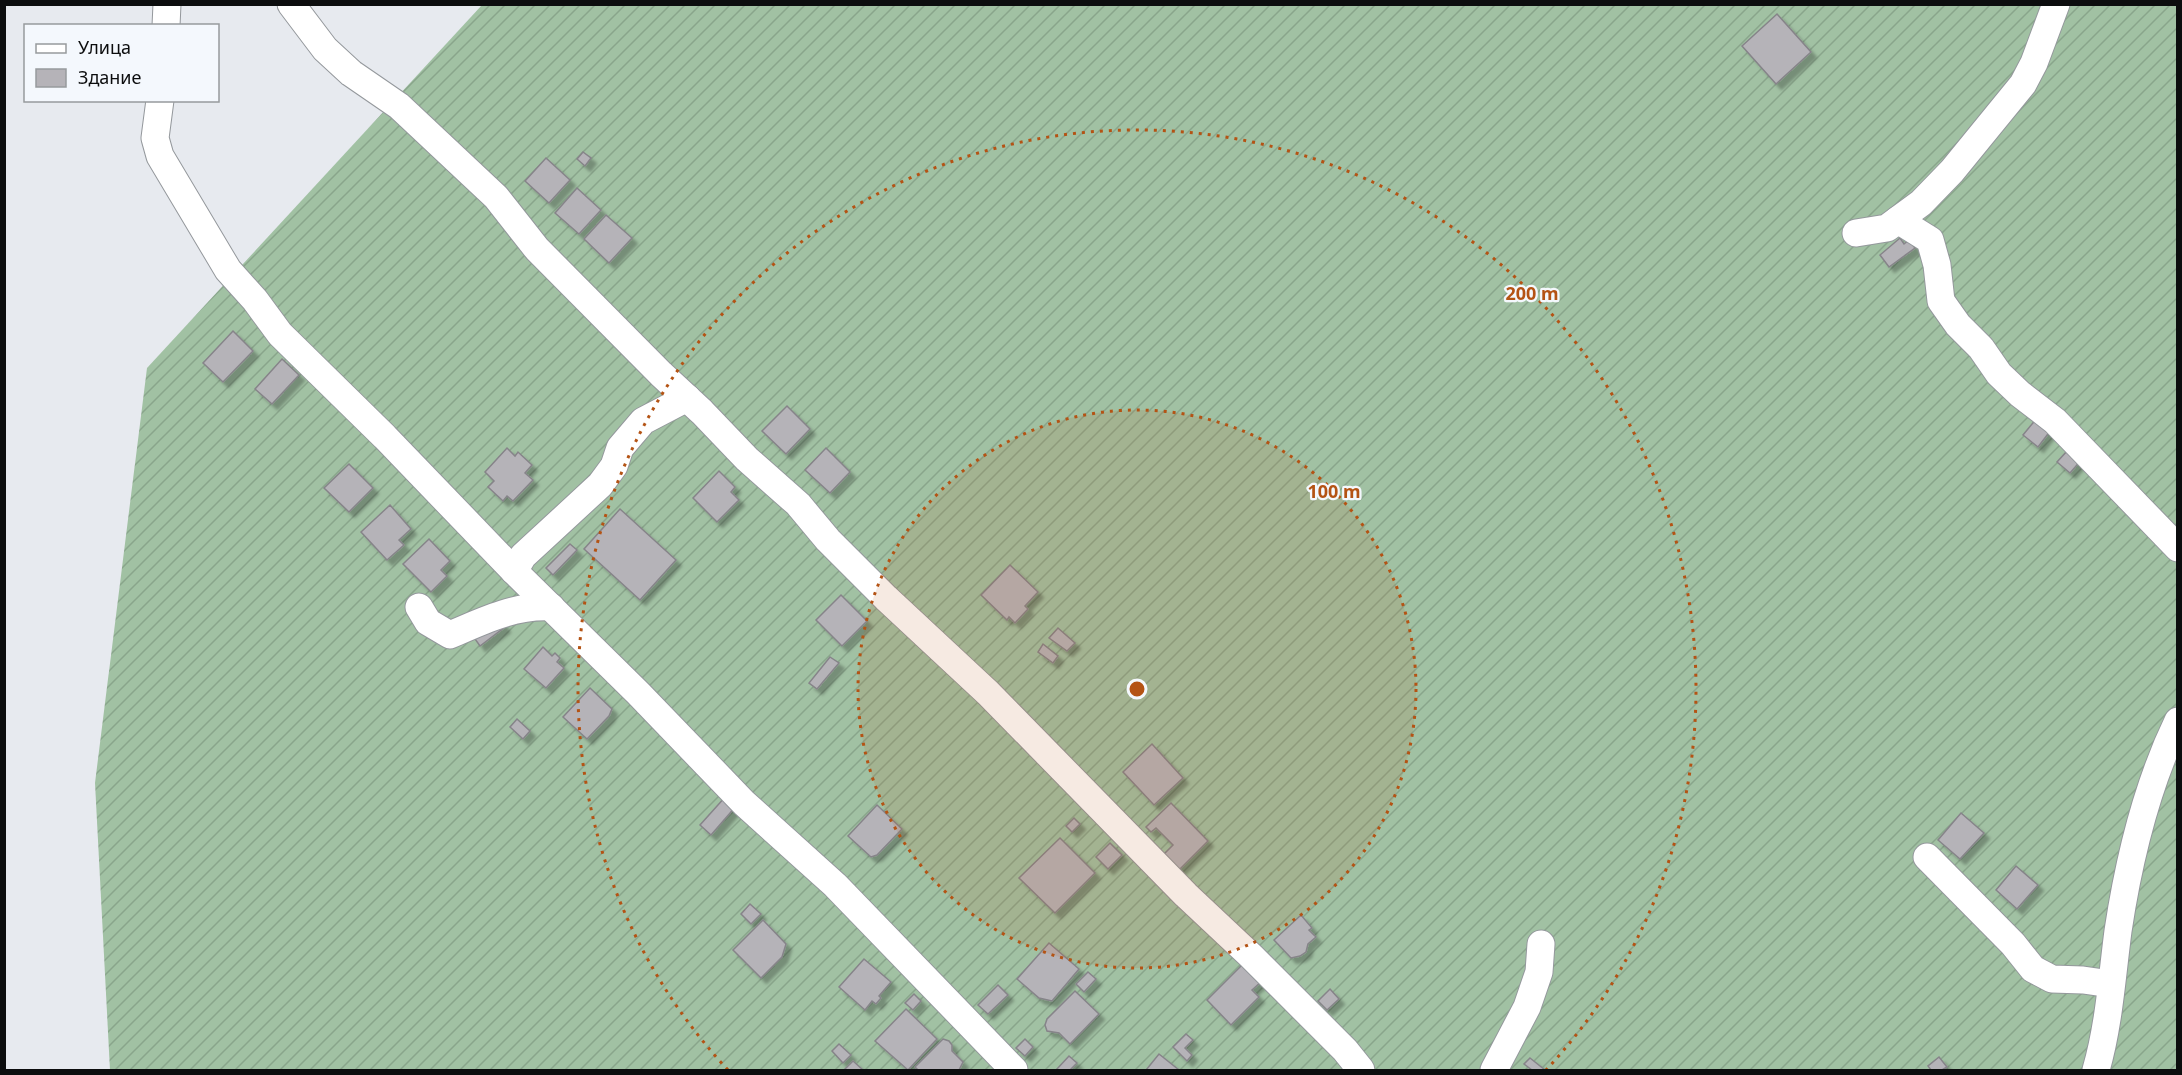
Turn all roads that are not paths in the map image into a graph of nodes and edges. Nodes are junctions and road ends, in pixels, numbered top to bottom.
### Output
1 (167, 4) edge
2 (291, 4) edge
3 (2056, 4) edge
4 (166, 24) edge
5 (160, 102) edge
6 (1898, 220) junction
7 (1856, 233) dead end
8 (687, 398) junction
9 (2178, 548) edge
10 (514, 571) junction
11 (550, 606) junction
12 (419, 607) dead end
13 (2178, 721) edge
14 (1927, 856) dead end
15 (1541, 944) dead end
16 (2111, 984) junction
17 (1014, 1071) edge
18 (1361, 1071) edge
19 (1494, 1071) edge
20 (2096, 1071) edge

1 - 4 street
2 - 8 street
3 - 6 street
5 - 10 street
6 - 7 street
6 - 9 street
8 - 10 street
8 - 18 street
10 - 11 street
11 - 12 street
11 - 17 street
13 - 16 street
14 - 16 street
15 - 19 street
16 - 20 street

